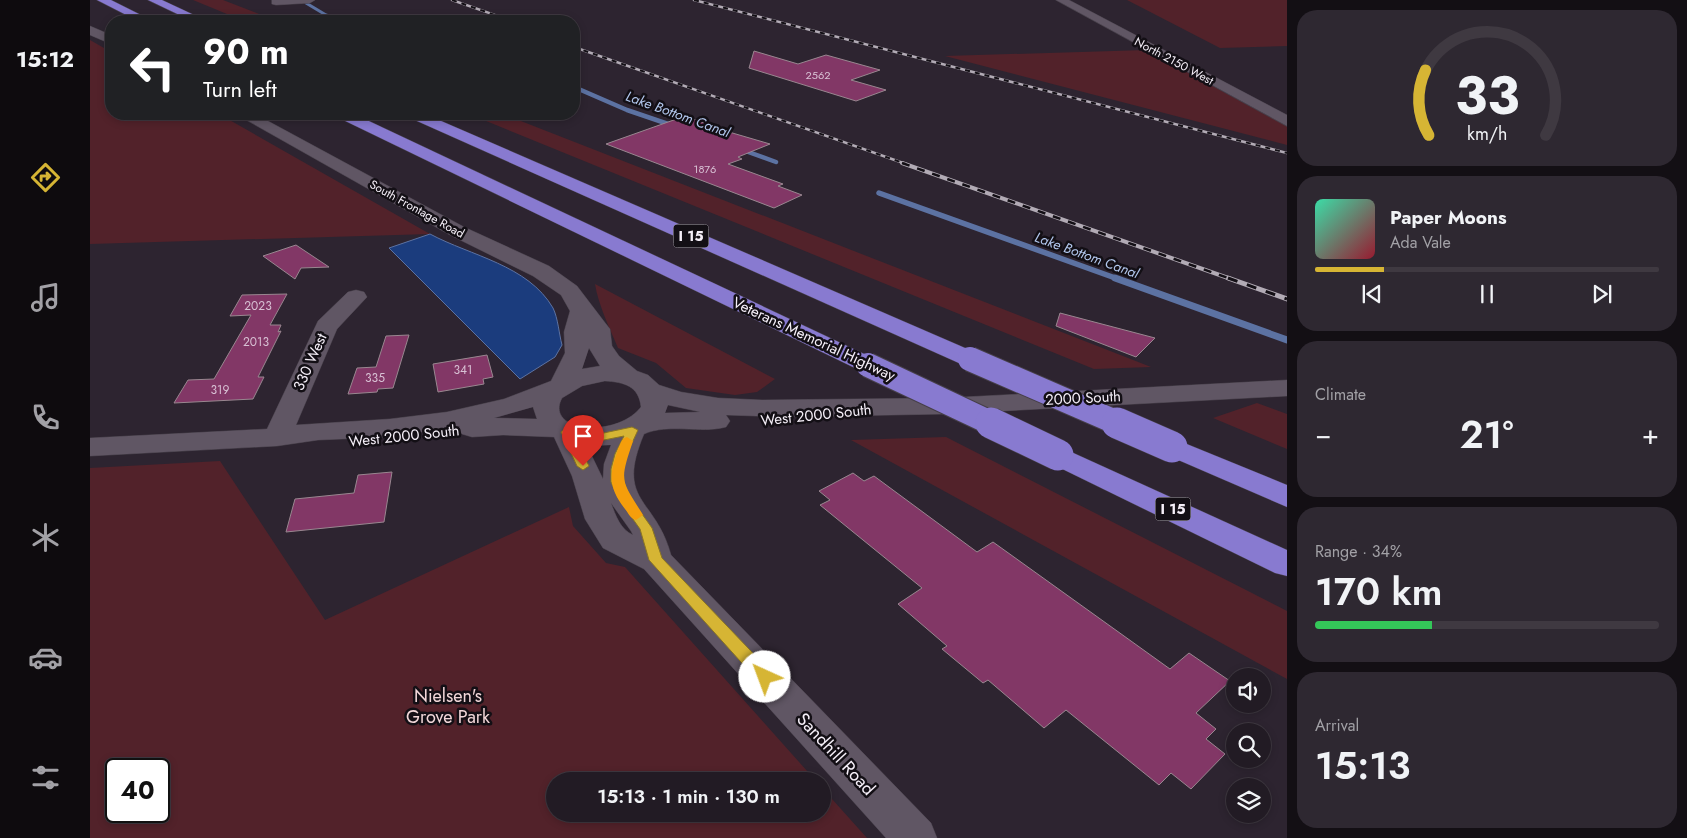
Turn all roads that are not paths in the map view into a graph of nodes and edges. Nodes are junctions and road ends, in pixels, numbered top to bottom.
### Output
1 (102, 0) edge
2 (153, 0) edge
3 (310, 0) edge
4 (1061, 0) edge
5 (276, 2) dead end
6 (134, 15) edge
7 (188, 15) edge
8 (90, 30) edge
9 (105, 37) edge
10 (255, 120) edge
11 (355, 120) edge
12 (427, 120) edge
13 (1287, 121) edge
14 (356, 297) dead end
15 (582, 311) junction
16 (628, 376) junction
17 (558, 388) junction
18 (1287, 388) edge
19 (652, 391) junction
20 (879, 408) junction
21 (638, 427) junction
22 (563, 430) junction
23 (277, 438) junction
24 (90, 447) edge
25 (1287, 497) edge
26 (656, 560) junction
27 (1287, 564) edge
28 (915, 838) edge

1 - 6 highway
2 - 7 highway
3 - 5 street
4 - 13 street, North 2150 West
8 - 9 street
10 - 15 street, South Frontage Road
11 - 27 highway, Veterans Memorial Highway / I 15, bridge
12 - 25 highway, I 15, bridge
14 - 23 street, 330 West
15 - 16 street, South Frontage Road
15 - 17 street
16 - 17 street
16 - 19 street
17 - 22 street
17 - 23 street, West 2000 South
18 - 20 street, 2000 South
19 - 20 street, West 2000 South
19 - 21 street
20 - 21 street, West 2000 South
21 - 22 street
21 - 26 street, Sandhill Road
22 - 23 street, West 2000 South
22 - 26 street, Sandhill Road
23 - 24 street, West 2000 South
26 - 28 street, Sandhill Road

